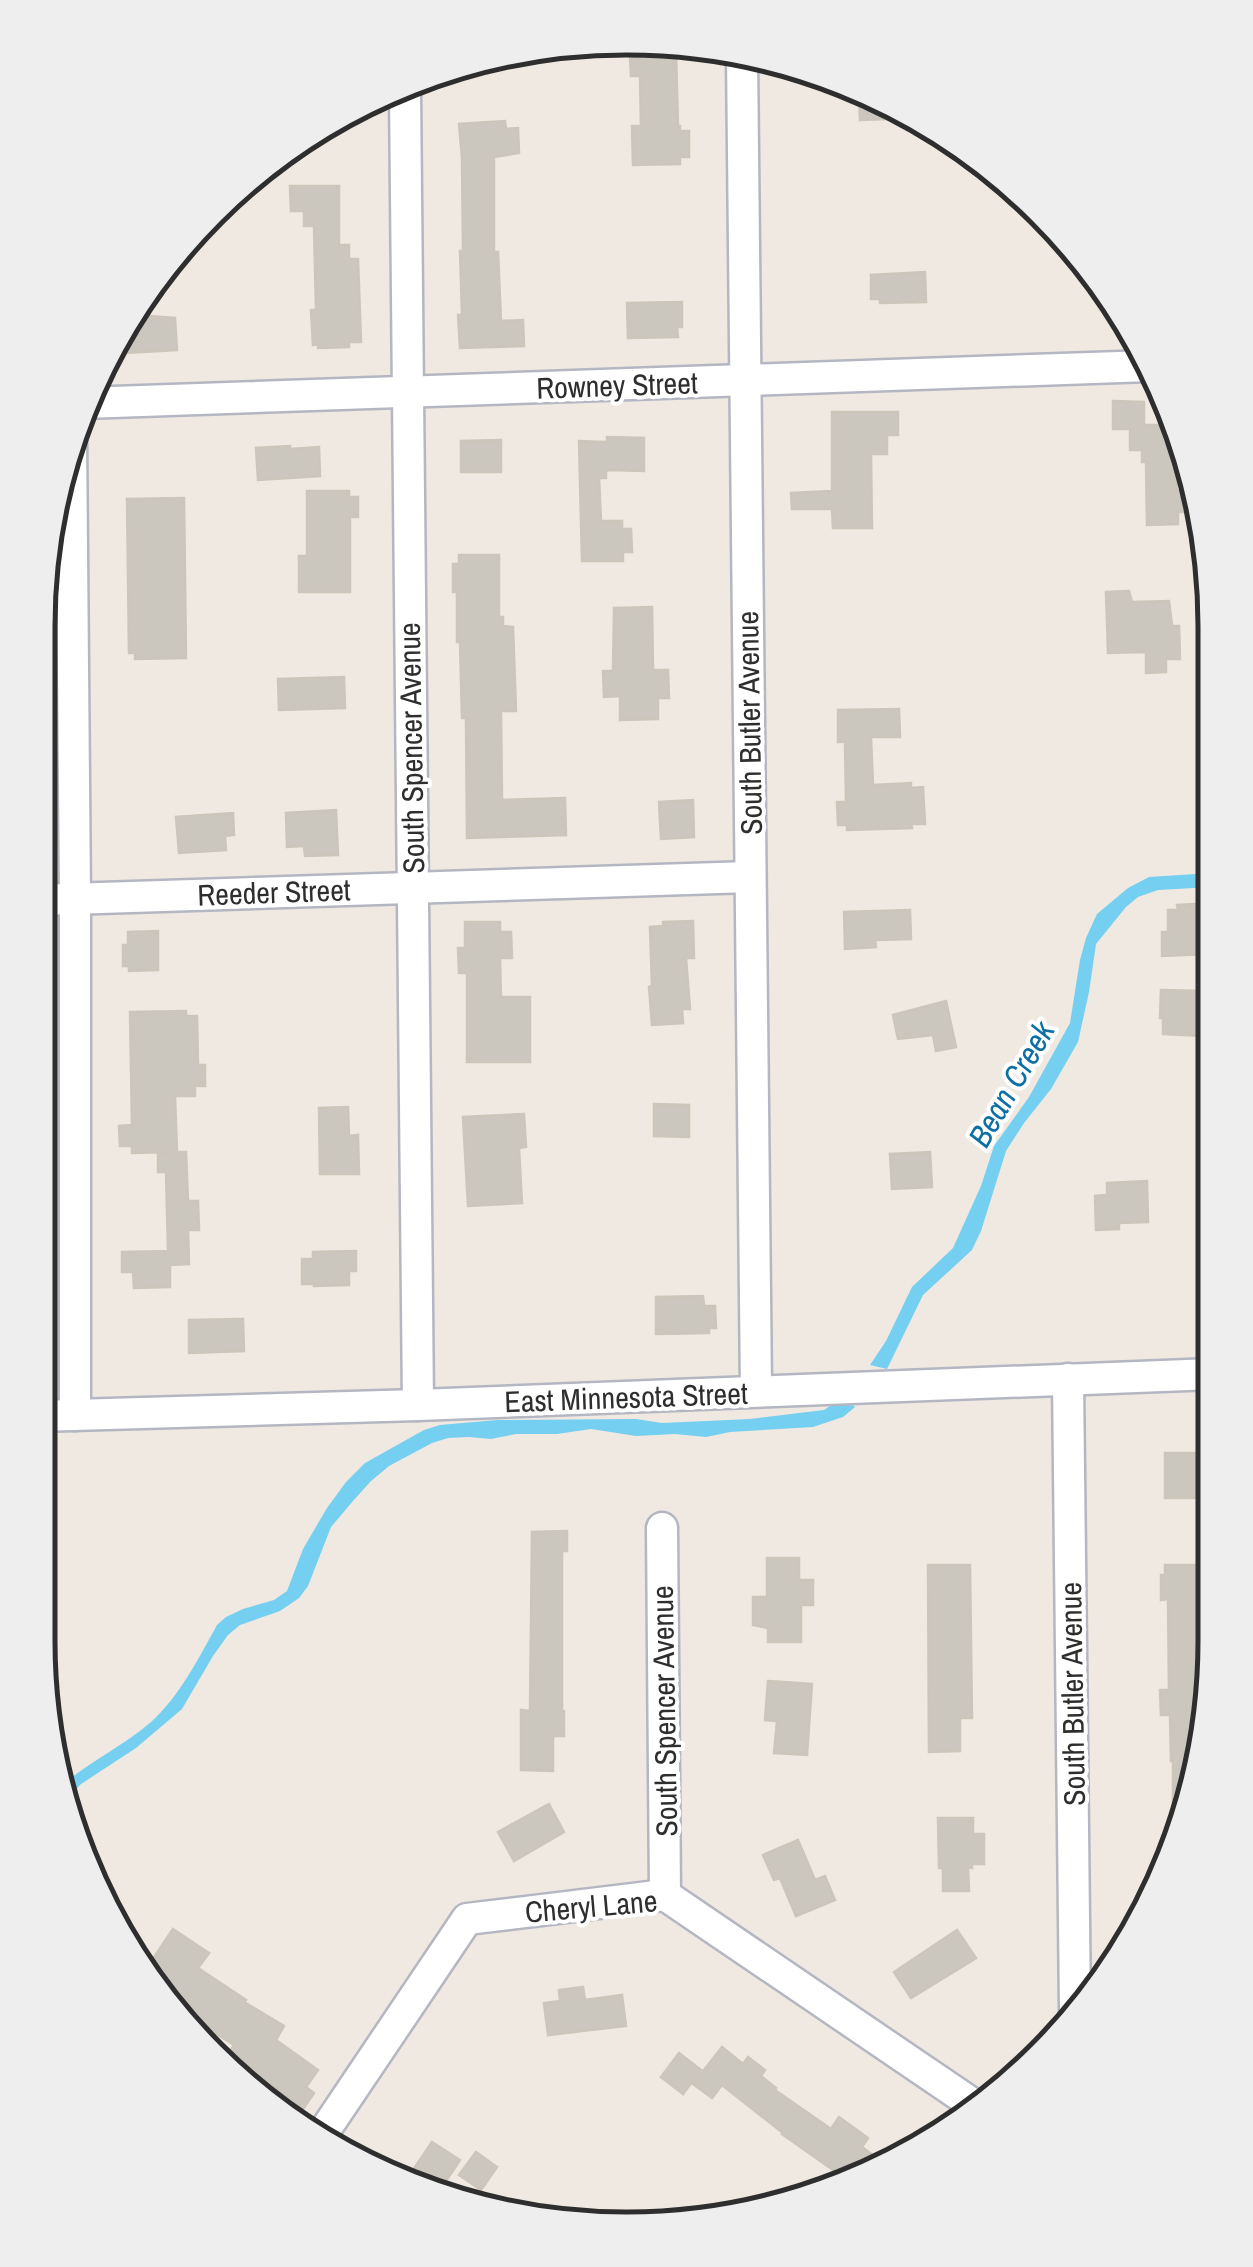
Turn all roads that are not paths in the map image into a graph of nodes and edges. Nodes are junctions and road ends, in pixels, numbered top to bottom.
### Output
1 (742, 67) edge
2 (404, 101) edge
3 (1135, 367) edge
4 (745, 380) junction
5 (408, 392) junction
6 (101, 402) edge
7 (71, 494) edge
8 (750, 877) junction
9 (412, 887) junction
10 (75, 899) junction
11 (55, 900) edge
12 (1198, 1375) edge
13 (1068, 1379) junction
14 (756, 1391) junction
15 (418, 1405) junction
16 (74, 1415) junction
17 (55, 1416) edge
18 (662, 1528) dead end
19 (665, 1895) junction
20 (1075, 1994) edge
21 (967, 2099) edge
22 (327, 2127) edge

1 - 4 street, South Butler Avenue
2 - 5 street, South Spencer Avenue
3 - 4 street, Rowney Street
4 - 5 street, Rowney Street
4 - 8 street, South Butler Avenue
5 - 6 street, Rowney Street
5 - 9 street, South Spencer Avenue
7 - 10 street
8 - 9 street, Reeder Street
8 - 14 street, South Butler Avenue
9 - 10 street, Reeder Street
9 - 15 street, South Spencer Avenue
10 - 11 street, Reeder Street
10 - 16 street
12 - 13 street, East Minnesota Street
13 - 14 street, East Minnesota Street
13 - 20 street, South Butler Avenue
14 - 15 street, East Minnesota Street
15 - 16 street, East Minnesota Street
16 - 17 street, East Minnesota Street
18 - 19 street, South Spencer Avenue
19 - 21 street, Cheryl Lane
19 - 22 street, Cheryl Lane

